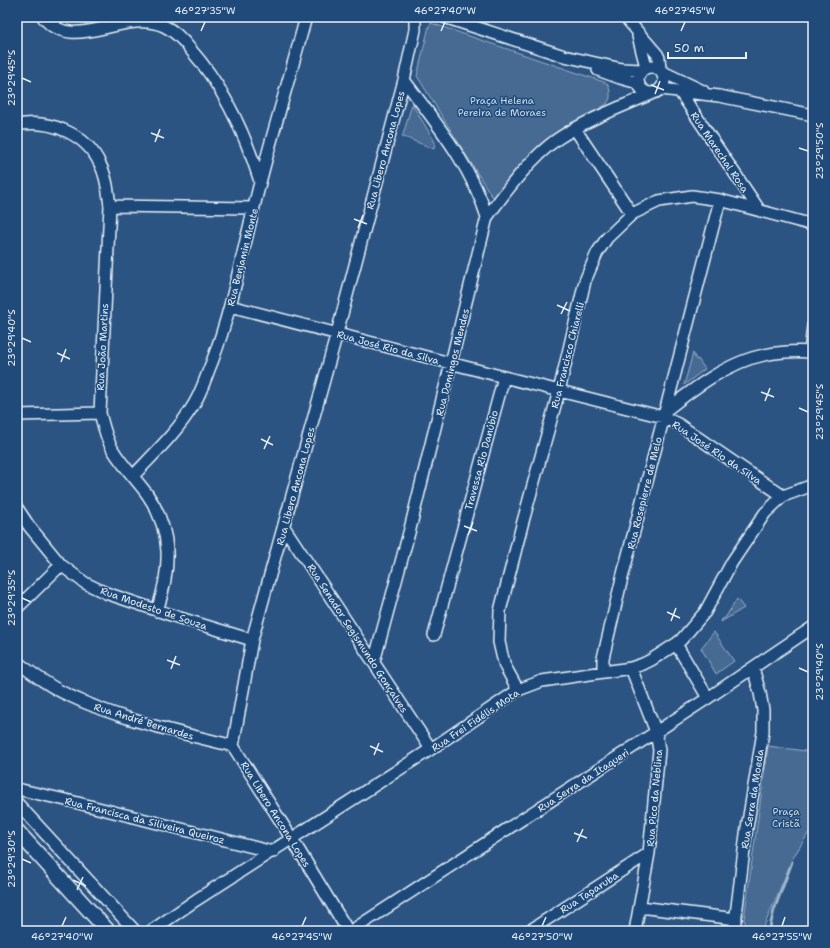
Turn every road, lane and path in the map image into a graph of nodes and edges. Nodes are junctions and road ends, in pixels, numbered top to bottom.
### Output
1 (43, 17) edge
2 (306, 17) edge
3 (415, 17) edge
4 (444, 17) edge
5 (625, 17) edge
6 (55, 21) edge
7 (635, 30) junction
8 (564, 56) junction
9 (644, 68) junction
10 (661, 70) junction
11 (404, 80) junction
12 (639, 85) junction
13 (657, 91) junction
14 (680, 92) junction
15 (719, 96) junction
16 (605, 113) junction
17 (813, 115) edge
18 (17, 125) edge
19 (575, 129) junction
20 (260, 182) junction
21 (720, 200) junction
22 (110, 206) junction
23 (254, 208) junction
24 (760, 212) junction
25 (632, 214) junction
26 (488, 217) junction
27 (813, 225) edge
28 (230, 306) junction
29 (813, 326) edge
30 (337, 333) junction
31 (812, 352) edge
32 (452, 364) junction
33 (504, 377) junction
34 (559, 391) junction
35 (100, 413) junction
36 (664, 414) junction
37 (17, 415) edge
38 (133, 476) junction
39 (813, 485) edge
40 (783, 496) junction
41 (17, 508) edge
42 (284, 527) junction
43 (61, 565) junction
44 (17, 608) edge
45 (157, 610) junction
46 (813, 626) edge
47 (434, 635) dead end
48 (252, 640) junction
49 (676, 644) junction
50 (17, 662) edge
51 (374, 662) junction
52 (631, 668) junction
53 (753, 668) junction
54 (603, 671) junction
55 (518, 690) junction
56 (708, 698) junction
57 (656, 732) junction
58 (233, 746) junction
59 (431, 750) junction
60 (17, 789) edge
61 (17, 803) edge
62 (17, 831) edge
63 (292, 839) junction
64 (273, 852) junction
65 (649, 853) junction
66 (640, 907) junction
67 (736, 918) junction
68 (108, 931) edge
69 (135, 931) edge
70 (151, 931) edge
71 (349, 931) edge
72 (529, 931) edge
73 (634, 931) edge
74 (734, 931) edge

1 - 6 street
2 - 20 street, Rua Benjamin Monte
3 - 11 street, Rua Libero Ancona Lopes
4 - 8 street
5 - 7 street
6 - 20 street
7 - 9 street
7 - 10 street
8 - 9 street
8 - 12 street
9 - 10 street
9 - 12 street
10 - 13 street
10 - 15 street
11 - 26 street
11 - 30 street, Rua Libero Ancona Lopes
12 - 13 street
12 - 16 street, Rua Domingos Mendes
13 - 14 street
13 - 16 street, Rua Domingos Mendes
14 - 15 street
14 - 24 street, Rua Marechal Rosa
15 - 17 street
16 - 19 street, Rua Domingos Mendes
18 - 22 street, Rua João Martins
19 - 25 street
19 - 26 street, Rua Domingos Mendes
20 - 23 street, Rua Benjamin Monte
21 - 24 street, Rua Francisco Chiarelli
21 - 25 street, Rua Francisco Chiarelli
21 - 36 street, Rua Rosepierre de Melo
22 - 23 street
22 - 35 street, Rua João Martins
23 - 28 street, Rua Benjamin Monte
24 - 27 street, Rua Francisco Chiarelli
25 - 34 street, Rua Francisco Chiarelli
26 - 32 street, Rua Domingos Mendes
28 - 30 street, Rua José Rio da Silva
28 - 38 street, Rua Benjamin Monte
29 - 31 street
30 - 32 street, Rua José Rio da Silva
30 - 42 street, Rua Libero Ancona Lopes
31 - 36 street
32 - 33 street, Rua José Rio da Silva
32 - 51 street, Rua Domingos Mendes
33 - 34 street, Rua José Rio da Silva
33 - 47 street, Travessa Rio Danúbio
34 - 36 street, Rua José Rio da Silva
34 - 55 street, Rua Francisco Chiarelli
35 - 37 street
35 - 38 street, Rua João Martins
36 - 40 street, Rua José Rio da Silva
36 - 54 street, Rua Rosepierre de Melo
38 - 45 street, Rua João Martins
39 - 40 street, Rua Frei Fidélis Mota
40 - 49 street, Rua Frei Fidélis Mota
41 - 43 street, Rua Modesto de Souza
42 - 48 street, Rua Libero Ancona Lopes
42 - 51 street, Rua Senador Segismundo Gonçalves
43 - 44 street
43 - 45 street, Rua Modesto de Souza
45 - 48 street, Rua Modesto de Souza
46 - 53 street, Rua Serra da Itaqueri
48 - 58 street, Rua Libero Ancona Lopes
49 - 52 street, Rua Frei Fidélis Mota
49 - 56 street
50 - 58 street, Rua André Bernardes
51 - 59 street, Rua Senador Segismundo Gonçalves
52 - 54 street, Rua Frei Fidélis Mota
52 - 57 street, Rua Pico da Neblina
53 - 56 street, Rua Serra da Itaqueri
53 - 67 street, Rua Serra da Moeda
54 - 55 street, Rua Frei Fidélis Mota
55 - 59 street, Rua Frei Fidélis Mota
56 - 57 street, Rua Serra da Itaqueri
57 - 65 street, Rua Pico da Neblina
57 - 71 street, Rua Serra da Itaqueri
58 - 63 street, Rua Libero Ancona Lopes
59 - 63 street, Rua Frei Fidélis Mota
60 - 64 street, Rua Francisca da Siliveira Queiroz
61 - 69 street
62 - 68 main road
63 - 64 street, Rua Frei Fidélis Mota
63 - 71 street, Rua Libero Ancona Lopes
64 - 70 street, Rua Frei Fidélis Mota
65 - 66 street, Rua Pico da Neblina
65 - 72 street, Rua Taparuba
66 - 67 street
66 - 73 street, Rua Pico da Neblina
67 - 74 street, Rua Serra da Moeda

